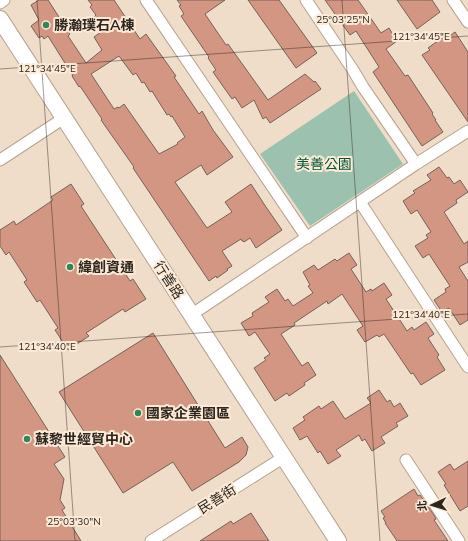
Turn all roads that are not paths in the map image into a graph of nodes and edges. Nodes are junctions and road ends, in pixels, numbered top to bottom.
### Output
1 (4, 0) edge
2 (146, 0) edge
3 (306, 0) edge
4 (453, 0) edge
5 (0, 3) edge
6 (0, 19) edge
7 (468, 22) edge
8 (64, 118) junction
9 (468, 132) edge
10 (0, 160) edge
11 (416, 164) junction
12 (360, 202) junction
13 (307, 238) junction
14 (191, 315) junction
15 (464, 350) edge
16 (468, 367) edge
17 (284, 457) junction
18 (406, 460) dead end
19 (151, 541) edge
20 (338, 541) edge
21 (459, 541) edge

1 - 5 street
2 - 13 street
3 - 11 street
4 - 7 street
6 - 8 street, 行善路
8 - 10 street
8 - 14 street, 行善路
9 - 11 street
11 - 12 street
12 - 13 street
12 - 15 street
13 - 14 street
14 - 17 street, 行善路
15 - 16 street
17 - 19 street, 民善街
17 - 20 street, 行善路
18 - 21 street

